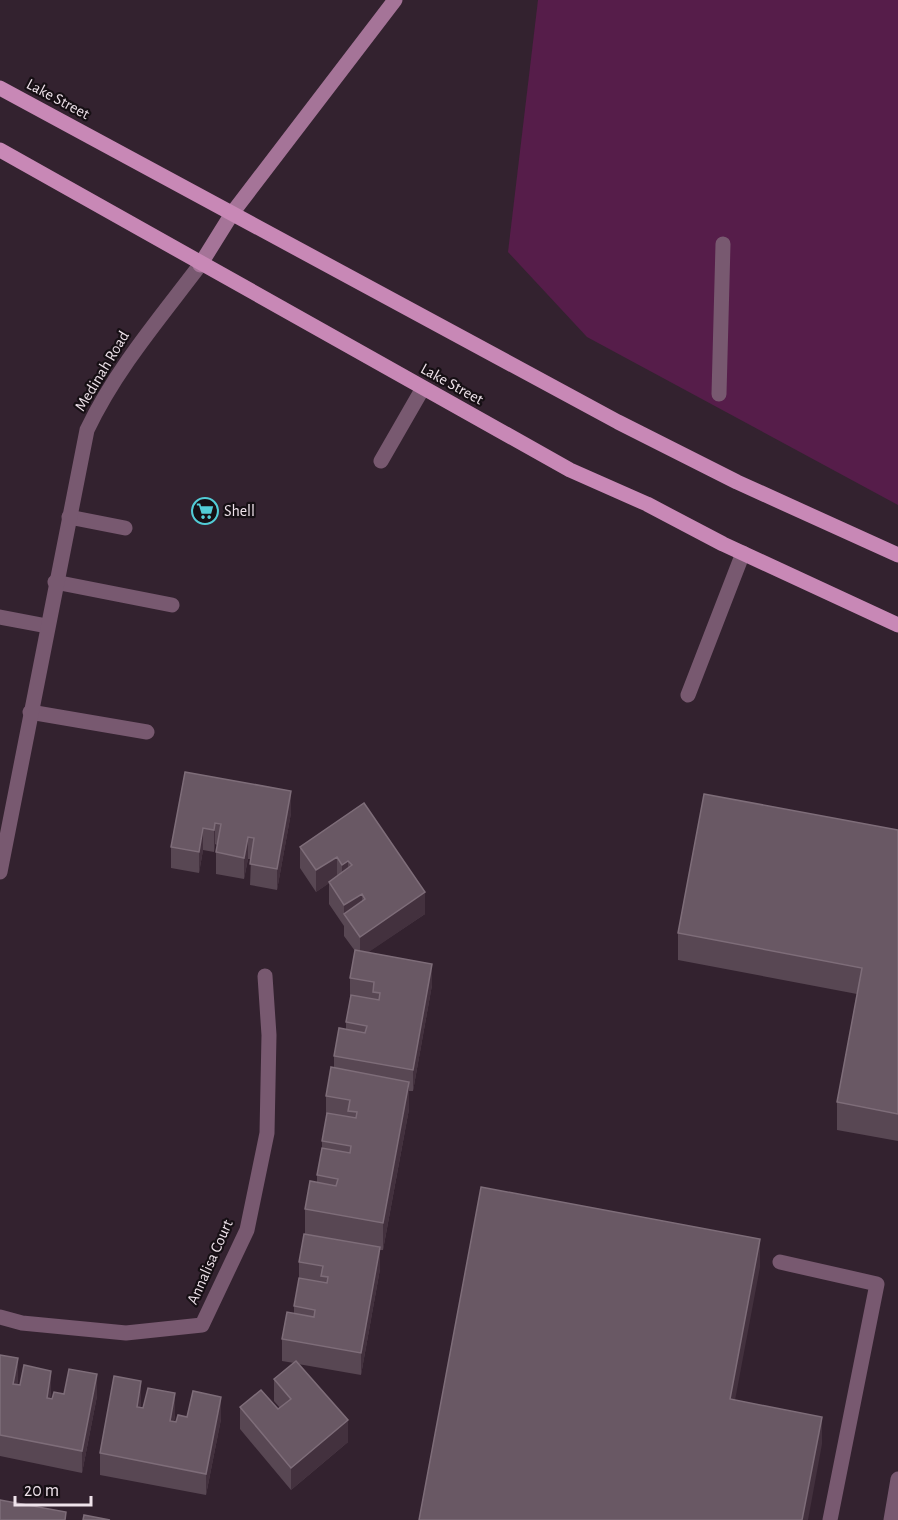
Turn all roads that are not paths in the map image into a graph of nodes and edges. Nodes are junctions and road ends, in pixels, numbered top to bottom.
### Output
1 (395, 0) edge
2 (0, 88) edge
3 (0, 150) edge
4 (233, 212) junction
5 (723, 244) dead end
6 (200, 265) junction
7 (423, 388) junction
8 (719, 394) dead end
9 (381, 461) dead end
10 (69, 517) junction
11 (125, 528) dead end
12 (743, 553) junction
13 (898, 555) edge
14 (55, 582) junction
15 (172, 605) dead end
16 (0, 617) edge
17 (898, 625) edge
18 (47, 626) junction
19 (688, 695) dead end
20 (30, 712) junction
21 (147, 732) dead end
22 (0, 872) edge
23 (265, 976) dead end
24 (780, 1262) dead end
25 (0, 1317) edge
26 (898, 1479) edge
27 (830, 1520) edge
28 (891, 1520) edge

1 - 4 main road, Medinah Road
2 - 4 main road, Lake Street
3 - 6 main road, Lake Street
4 - 6 main road, Medinah Road
4 - 13 main road, Lake Street
5 - 8 street
6 - 7 main road, Lake Street
6 - 10 street, Medinah Road
7 - 9 street
7 - 12 main road, Lake Street
10 - 11 street
10 - 14 street, Medinah Road
12 - 17 main road, Lake Street
12 - 19 street
14 - 15 street
14 - 18 street, Medinah Road
16 - 18 street
18 - 20 street, Medinah Road
20 - 21 street
20 - 22 street, Medinah Road
23 - 25 street, Annalisa Court
24 - 27 street
26 - 28 street

